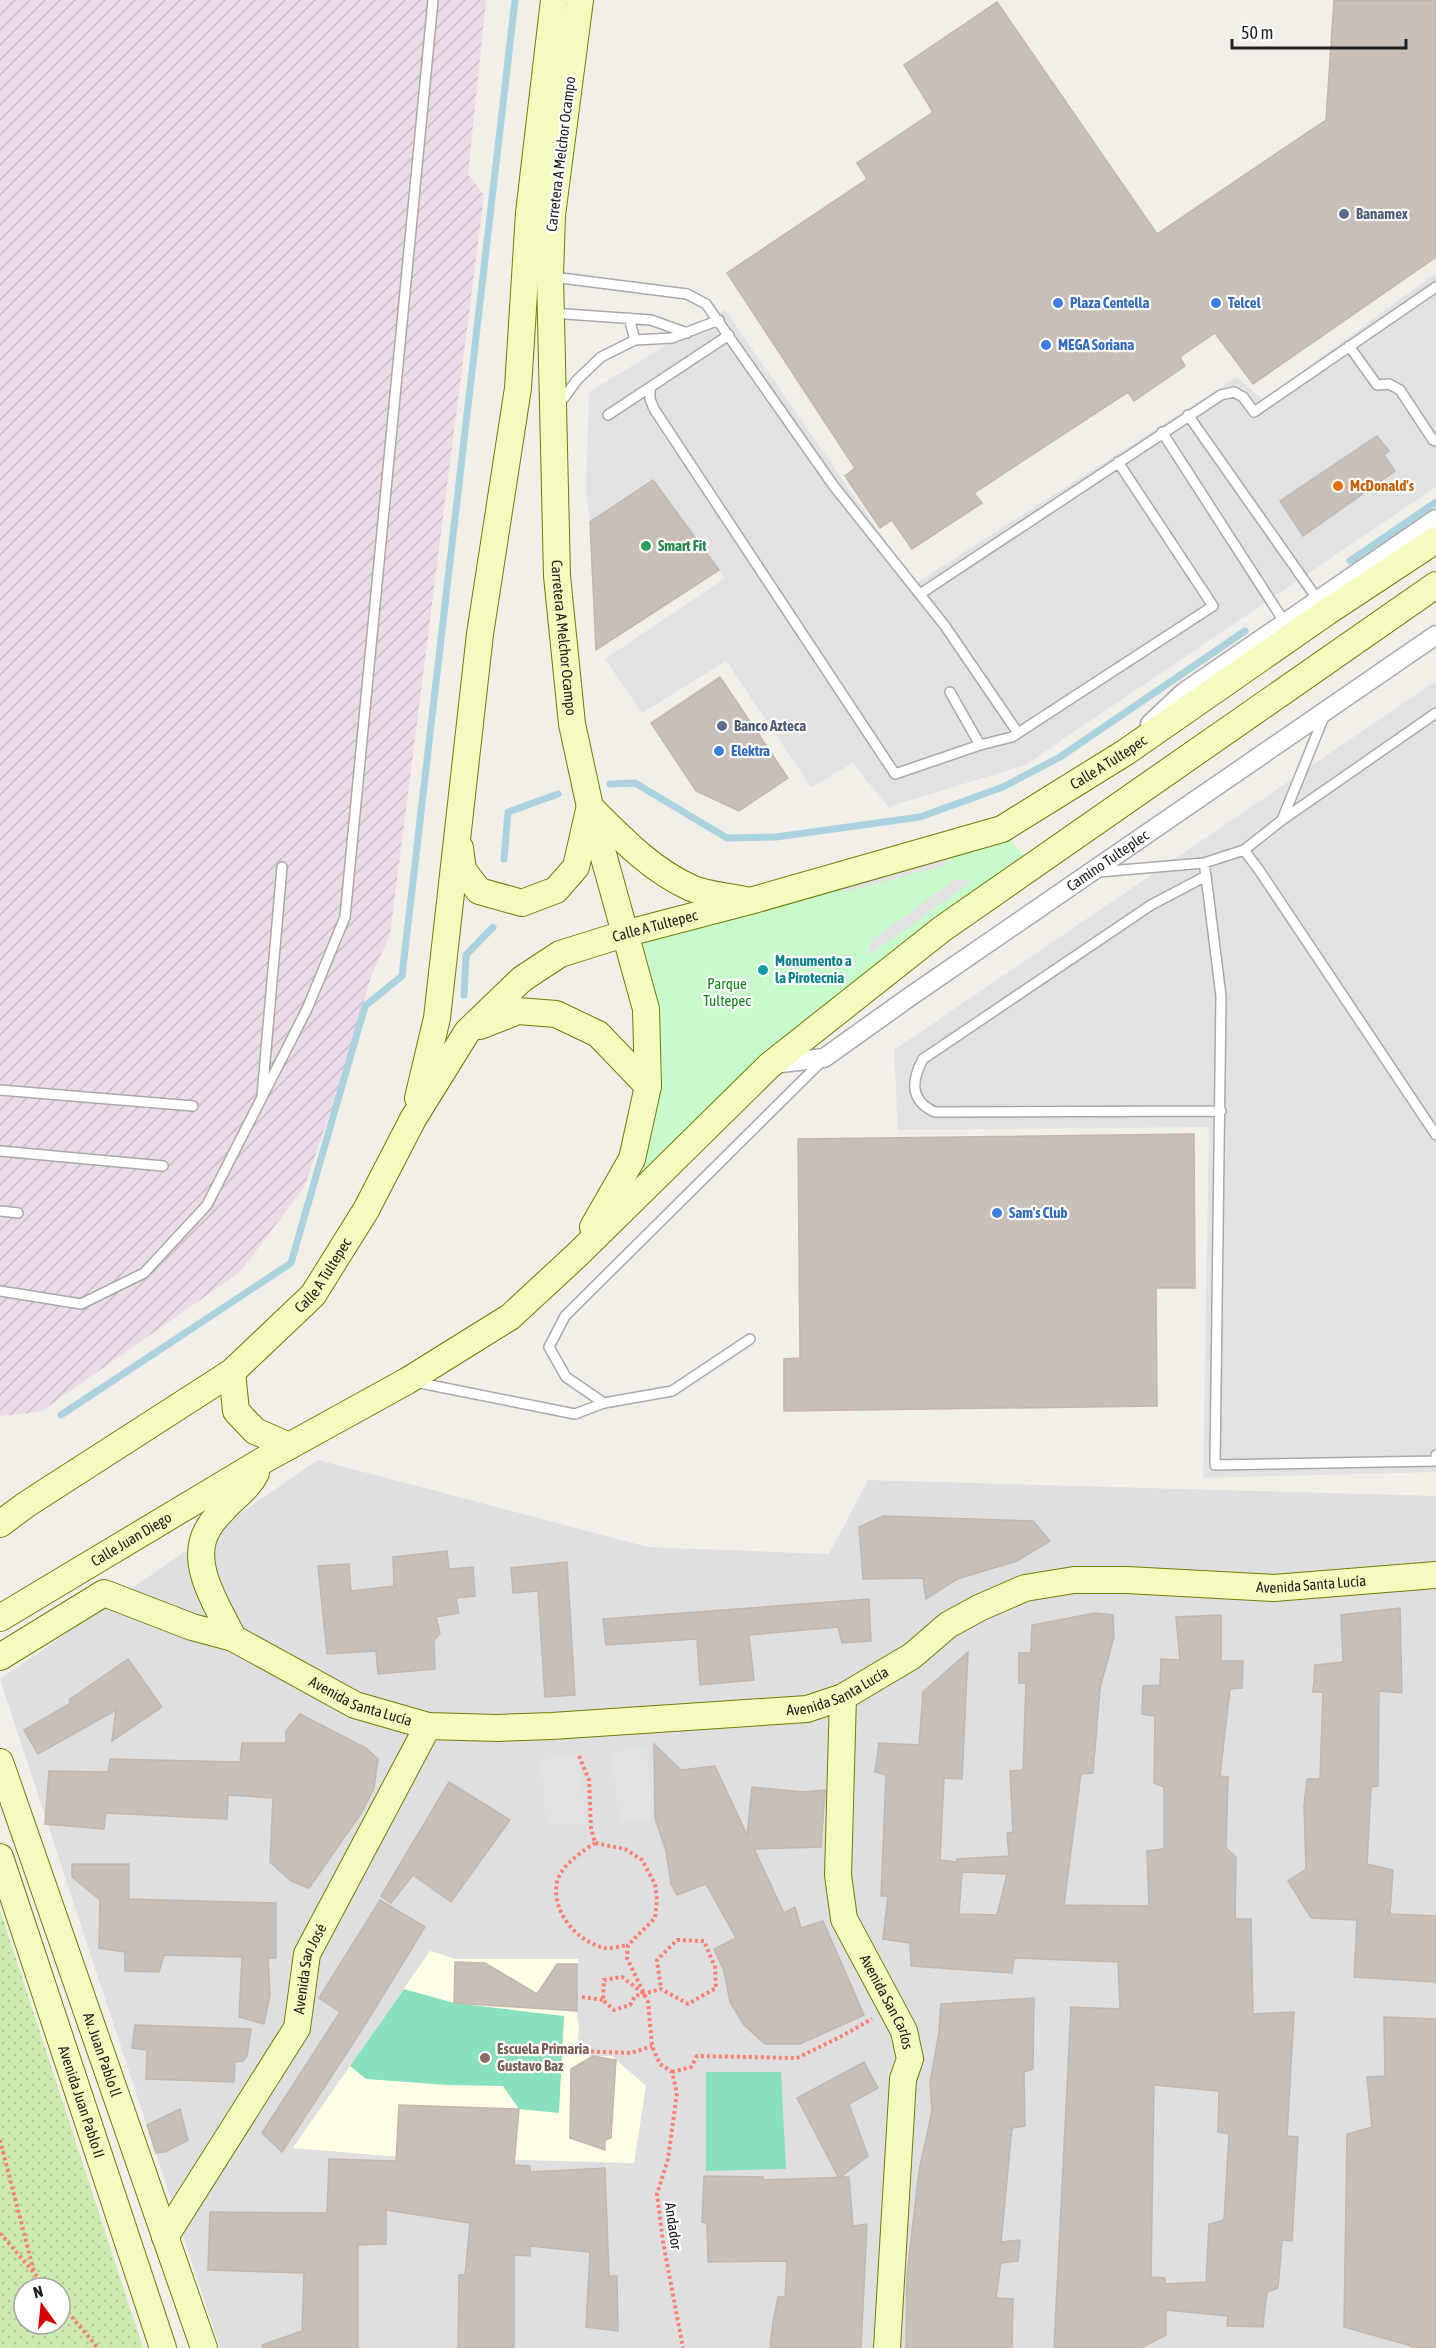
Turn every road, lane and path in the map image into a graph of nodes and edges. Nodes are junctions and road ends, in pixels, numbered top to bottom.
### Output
1 (433, 0) edge
2 (554, 0) edge
3 (580, 0) edge
4 (550, 276) junction
5 (1436, 286) edge
6 (552, 313) junction
7 (629, 318) junction
8 (719, 320) junction
9 (687, 333) junction
10 (729, 335) junction
11 (635, 340) junction
12 (1349, 346) junction
13 (650, 388) junction
14 (554, 413) junction
15 (608, 415) dead end
16 (1188, 415) junction
17 (1162, 432) junction
18 (1436, 441) edge
19 (1118, 462) junction
20 (1436, 519) edge
21 (1436, 540) edge
22 (1436, 585) edge
23 (920, 594) junction
24 (1318, 600) junction
25 (1285, 623) junction
26 (1436, 635) edge
27 (950, 692) dead end
28 (1326, 711) junction
29 (1436, 713) edge
30 (1018, 733) junction
31 (980, 745) junction
32 (1107, 764) junction
33 (590, 807) junction
34 (1282, 820) junction
35 (458, 828) junction
36 (1244, 850) junction
37 (1204, 863) junction
38 (282, 867) dead end
39 (1091, 872) junction
40 (1206, 876) junction
41 (750, 901) junction
42 (624, 934) junction
43 (466, 1032) junction
44 (825, 1058) junction
45 (770, 1065) junction
46 (648, 1086) junction
47 (0, 1090) edge
48 (262, 1101) junction
49 (193, 1106) dead end
50 (1221, 1111) junction
51 (413, 1119) junction
52 (1436, 1135) edge
53 (0, 1151) edge
54 (163, 1166) dead end
55 (0, 1211) edge
56 (18, 1213) dead end
57 (578, 1254) junction
58 (0, 1291) edge
59 (750, 1339) dead end
60 (232, 1372) junction
61 (407, 1381) junction
62 (604, 1403) junction
63 (289, 1446) junction
64 (1436, 1455) edge
65 (262, 1461) junction
66 (0, 1524) edge
67 (1436, 1575) edge
68 (0, 1618) edge
69 (232, 1638) junction
70 (0, 1656) edge
71 (843, 1697) junction
72 (428, 1726) junction
73 (579, 1756) dead end
74 (0, 1762) edge
75 (595, 1843) junction
76 (0, 1857) edge
77 (628, 1945) junction
78 (661, 1989) junction
79 (644, 1993) junction
80 (582, 1997) dead end
81 (603, 2000) junction
82 (874, 2018) dead end
83 (652, 2046) junction
84 (579, 2051) dead end
85 (672, 2072) junction
86 (0, 2140) edge
87 (0, 2233) edge
88 (165, 2237) junction
89 (34, 2272) junction
90 (37, 2276) edge
91 (72, 2317) edge
92 (98, 2348) edge
93 (164, 2348) edge
94 (204, 2348) edge
95 (683, 2348) edge
96 (887, 2348) edge

1 - 48 lane
2 - 35 main road, Carretera A Melchor Ocampo
3 - 4 main road, Carretera A Melchor Ocampo
4 - 6 main road, Carretera A Melchor Ocampo
4 - 8 lane
5 - 12 lane
6 - 7 lane
6 - 14 main road, Carretera A Melchor Ocampo
7 - 9 lane
7 - 11 lane
8 - 9 lane
8 - 10 lane
9 - 11 lane
10 - 13 lane
10 - 23 lane
11 - 14 lane
12 - 16 lane
12 - 18 lane
13 - 15 lane
13 - 31 lane
14 - 33 main road, Carretera A Melchor Ocampo
16 - 17 lane
16 - 24 lane
17 - 19 lane
17 - 25 lane
19 - 23 lane
19 - 30 lane
20 - 24 street
21 - 32 main road, Calle A Tultepec
22 - 45 main road
23 - 30 lane
24 - 25 street
25 - 32 street
26 - 28 street, Camino Tulteplec
27 - 31 lane
28 - 34 lane
28 - 39 street, Camino Tulteplec
29 - 34 lane
30 - 31 lane
32 - 41 main road, Calle A Tultepec
33 - 35 main road
33 - 41 main road
33 - 42 main road, Carretera A Melchor Ocampo
34 - 36 lane
35 - 51 main road, Carretera A Melchor Ocampo
36 - 37 lane
36 - 52 lane
37 - 39 lane
37 - 40 lane
38 - 48 lane
39 - 44 street, Camino Tulteplec
40 - 50 lane
40 - 50 lane
41 - 42 main road, Calle A Tultepec
42 - 43 main road, Calle A Tultepec
42 - 46 main road, Carretera A Melchor Ocampo
43 - 46 main road
43 - 51 main road, Calle A Tultepec
44 - 45 street, Camino Tulteplec
44 - 62 lane
45 - 57 main road
46 - 57 main road, Carretera A Melchor Ocampo
47 - 49 lane
48 - 58 lane
50 - 64 lane
51 - 60 main road, Calle A Tultepec
53 - 54 lane
55 - 56 lane
57 - 61 main road
59 - 62 lane
60 - 63 main road
60 - 66 main road, Calle A Tultepec
61 - 62 lane
61 - 63 main road
63 - 65 main road
65 - 68 main road, Calle Juan Diego
65 - 69 main road
67 - 71 main road, Avenida Santa Lucía
69 - 70 main road, Avenida Santa Lucía
69 - 72 main road, Avenida Santa Lucía
71 - 72 main road, Avenida Santa Lucía
71 - 96 main road, Avenida San Carlos
72 - 88 main road, Avenida San José
73 - 75 path
74 - 88 main road, Av. Juan Pablo ll
75 - 77 path
75 - 77 path
76 - 93 main road, Avenida Juan Pablo II
77 - 79 path
78 - 78 path
78 - 79 path
79 - 81 path
79 - 81 path
79 - 83 path
80 - 81 path
82 - 85 path
83 - 84 path
83 - 85 path
85 - 95 path, Andador
86 - 89 path
87 - 89 path
88 - 94 main road, Av. Juan Pablo ll
89 - 90 path
91 - 92 path

